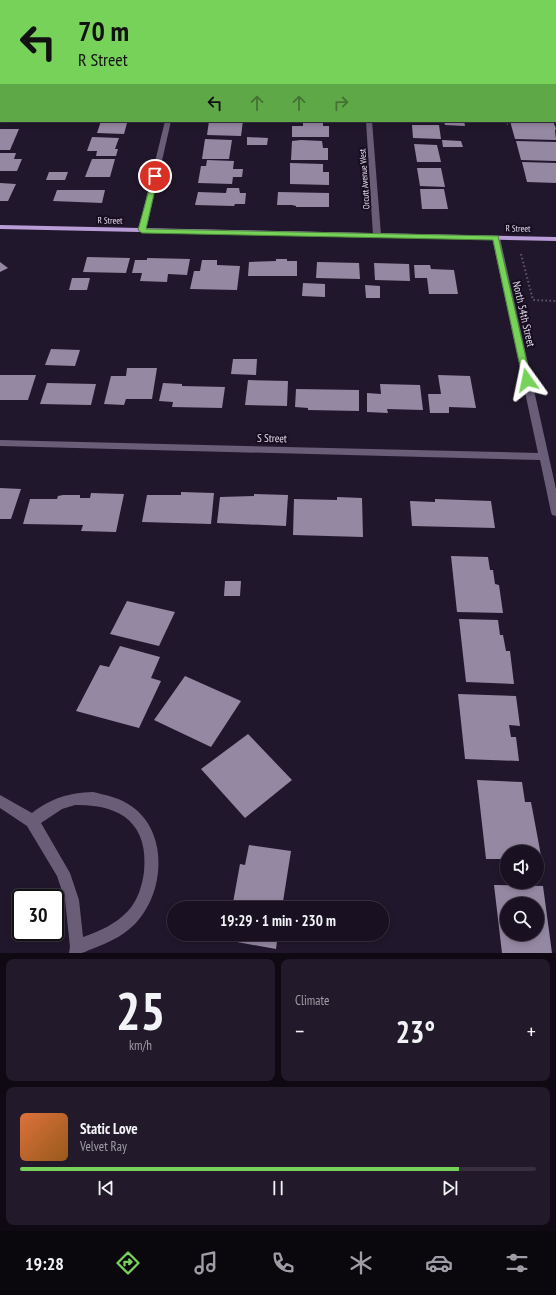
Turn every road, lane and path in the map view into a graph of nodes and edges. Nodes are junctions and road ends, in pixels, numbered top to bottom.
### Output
1 (168, 122) edge
2 (369, 122) edge
3 (506, 122) edge
4 (508, 126) dead end
5 (0, 227) edge
6 (142, 230) junction
7 (377, 235) junction
8 (496, 238) junction
9 (556, 239) edge
10 (521, 254) dead end
11 (556, 301) edge
12 (0, 443) edge
13 (544, 456) junction
14 (556, 512) edge
15 (0, 801) edge
16 (32, 821) junction
17 (76, 950) edge

1 - 6 street
2 - 7 street, Orcutt Avenue West
3 - 4 path
5 - 6 main road, R Street
6 - 7 main road, R Street
7 - 8 main road, R Street
8 - 9 main road, R Street
8 - 13 street, North 54th Street
10 - 11 path
12 - 13 street, S Street
13 - 14 street, North 54th Street
15 - 16 street
16 - 17 street
16 - 17 street

